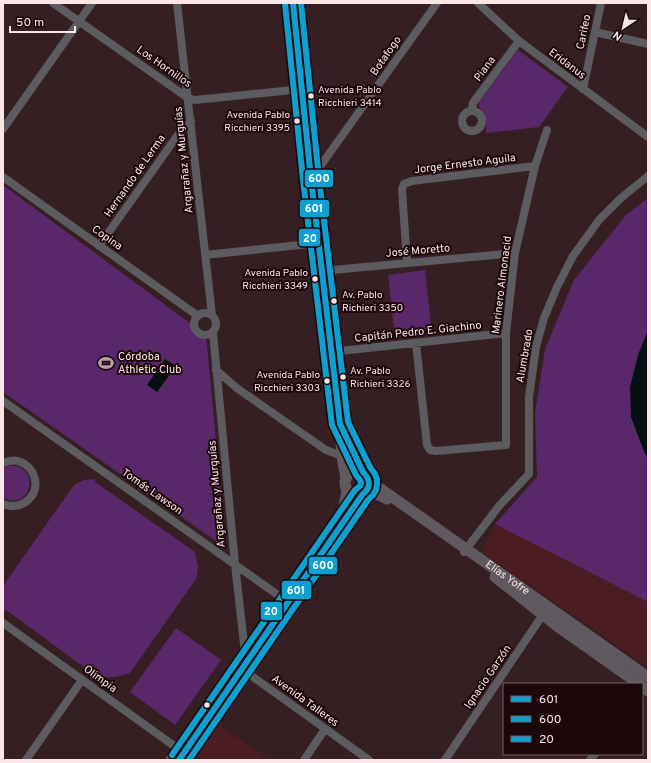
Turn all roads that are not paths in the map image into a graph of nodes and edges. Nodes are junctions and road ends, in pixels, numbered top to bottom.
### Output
1 (53, 3) edge
2 (92, 3) edge
3 (177, 3) edge
4 (294, 3) edge
5 (437, 3) edge
6 (478, 3) edge
7 (601, 3) edge
8 (79, 21) junction
9 (595, 32) junction
10 (519, 41) junction
11 (648, 44) edge
12 (302, 89) junction
13 (583, 89) junction
14 (188, 98) junction
15 (472, 111) dead end
16 (190, 121) junction
17 (3, 129) edge
18 (547, 130) dead end
19 (648, 137) edge
20 (535, 166) junction
21 (648, 176) edge
22 (3, 178) edge
23 (311, 179) junction
24 (319, 243) junction
25 (99, 246) junction
26 (515, 253) junction
27 (205, 255) junction
28 (407, 263) junction
29 (322, 272) junction
30 (198, 316) junction
31 (212, 316) junction
32 (213, 333) junction
33 (506, 333) junction
34 (416, 343) junction
35 (331, 352) junction
36 (216, 370) junction
37 (218, 389) junction
38 (238, 389) junction
39 (3, 401) edge
40 (340, 424) junction
41 (342, 456) junction
42 (3, 463) edge
43 (366, 475) junction
44 (346, 479) junction
45 (347, 490) junction
46 (364, 494) junction
47 (3, 504) edge
48 (465, 550) junction
49 (235, 564) junction
50 (285, 600) junction
51 (546, 611) junction
52 (3, 623) edge
53 (245, 653) junction
54 (242, 669) junction
55 (648, 677) edge
56 (82, 680) junction
57 (638, 683) edge
58 (325, 729) junction
59 (181, 754) edge
60 (26, 760) edge
61 (172, 760) edge
62 (304, 760) edge
63 (369, 760) edge
64 (445, 760) edge

1 - 8 street, Los Hornillos
2 - 8 street
3 - 14 street, Argarañaz y Murguías
4 - 12 main road
5 - 23 street, Botafogo
6 - 10 street, Eridanus
7 - 9 street, Carifeo
8 - 14 street, Los Hornillos
8 - 17 street
9 - 11 street
9 - 13 street, Carifeo
10 - 13 street, Eridanus
10 - 15 street, Piana
12 - 14 street, Los Hornillos
12 - 23 main road
13 - 19 street, Eridanus
14 - 16 street, Argarañaz y Murguías
16 - 25 street, Hernando de Lerma
16 - 27 street, Argarañaz y Murguías
18 - 20 street, Marinero Almonacid
20 - 26 street, Marinero Almonacid
20 - 28 street, Jorge Ernesto Aguila
21 - 48 street, Alumbrado
22 - 25 street, Copina
23 - 24 main road
24 - 27 street
24 - 29 main road
25 - 30 street, Copina
26 - 28 street, José Moretto
26 - 33 street, Marinero Almonacid
27 - 31 street, Argarañaz y Murguías
28 - 29 street, José Moretto
29 - 35 main road
30 - 31 street
30 - 32 street
31 - 32 street
32 - 36 street, Argarañaz y Murguías
33 - 34 street, Capitán Pedro E. Giachino
33 - 34 street, Marinero Almonacid
34 - 35 street, Capitán Pedro E. Giachino
35 - 40 main road
36 - 37 street, Argarañaz y Murguías
36 - 38 street
37 - 38 street
37 - 49 street, Argarañaz y Murguías
38 - 41 street
39 - 49 street, Tomás Lawson
40 - 41 main road
40 - 43 main road
41 - 44 main road
42 - 47 street
43 - 44 main road
43 - 46 main road
43 - 48 main road, Elías Yofre
44 - 45 main road
45 - 46 main road
45 - 50 main road
46 - 48 main road, Elías Yofre
46 - 50 main road
48 - 51 main road, Elías Yofre
49 - 50 street, Tomás Lawson
49 - 53 street, Argarañaz y Murguías
50 - 53 main road
50 - 54 main road
51 - 55 main road, Elías Yofre
51 - 57 main road, Elías Yofre
51 - 64 street, Ignacio Garzón
52 - 56 street, Olimpia
53 - 54 street
53 - 59 main road
54 - 58 street, Avenida Talleres
54 - 59 main road
56 - 59 street, Olimpia
56 - 60 street
58 - 62 street
58 - 63 street, Avenida Talleres
59 - 61 main road

